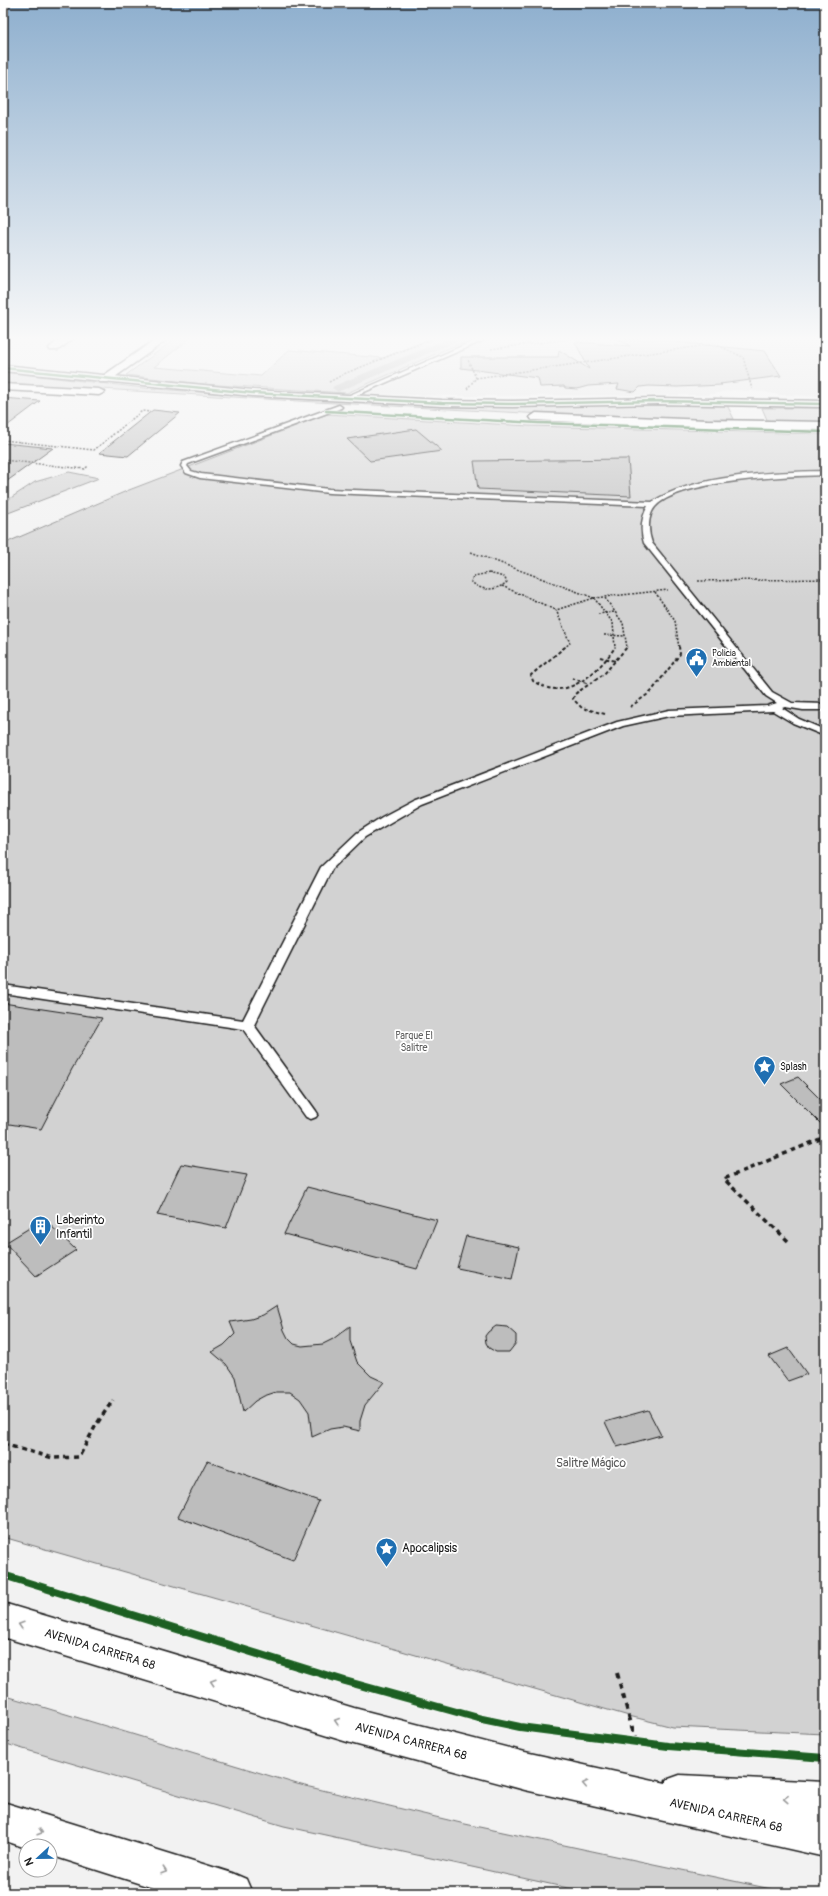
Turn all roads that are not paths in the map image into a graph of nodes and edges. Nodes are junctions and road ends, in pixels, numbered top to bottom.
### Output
1 (276, 427) edge
2 (825, 473) edge
3 (653, 504) junction
4 (779, 705) junction
5 (825, 707) edge
6 (825, 733) edge
7 (3, 989) edge
8 (247, 1025) junction
9 (311, 1114) dead end
10 (3, 1620) edge
11 (623, 1792) junction
12 (825, 1800) edge
13 (3, 1820) edge
14 (825, 1837) edge
15 (232, 1893) edge

1 - 3 lane
2 - 3 lane
3 - 4 lane
4 - 5 lane
4 - 6 lane
4 - 8 lane
7 - 8 lane
8 - 9 lane
11 -> 10 main road, AVENIDA CARRERA 68
12 -> 11 main road
11 - 14 main road, AVENIDA CARRERA 68
13 -> 15 main road

